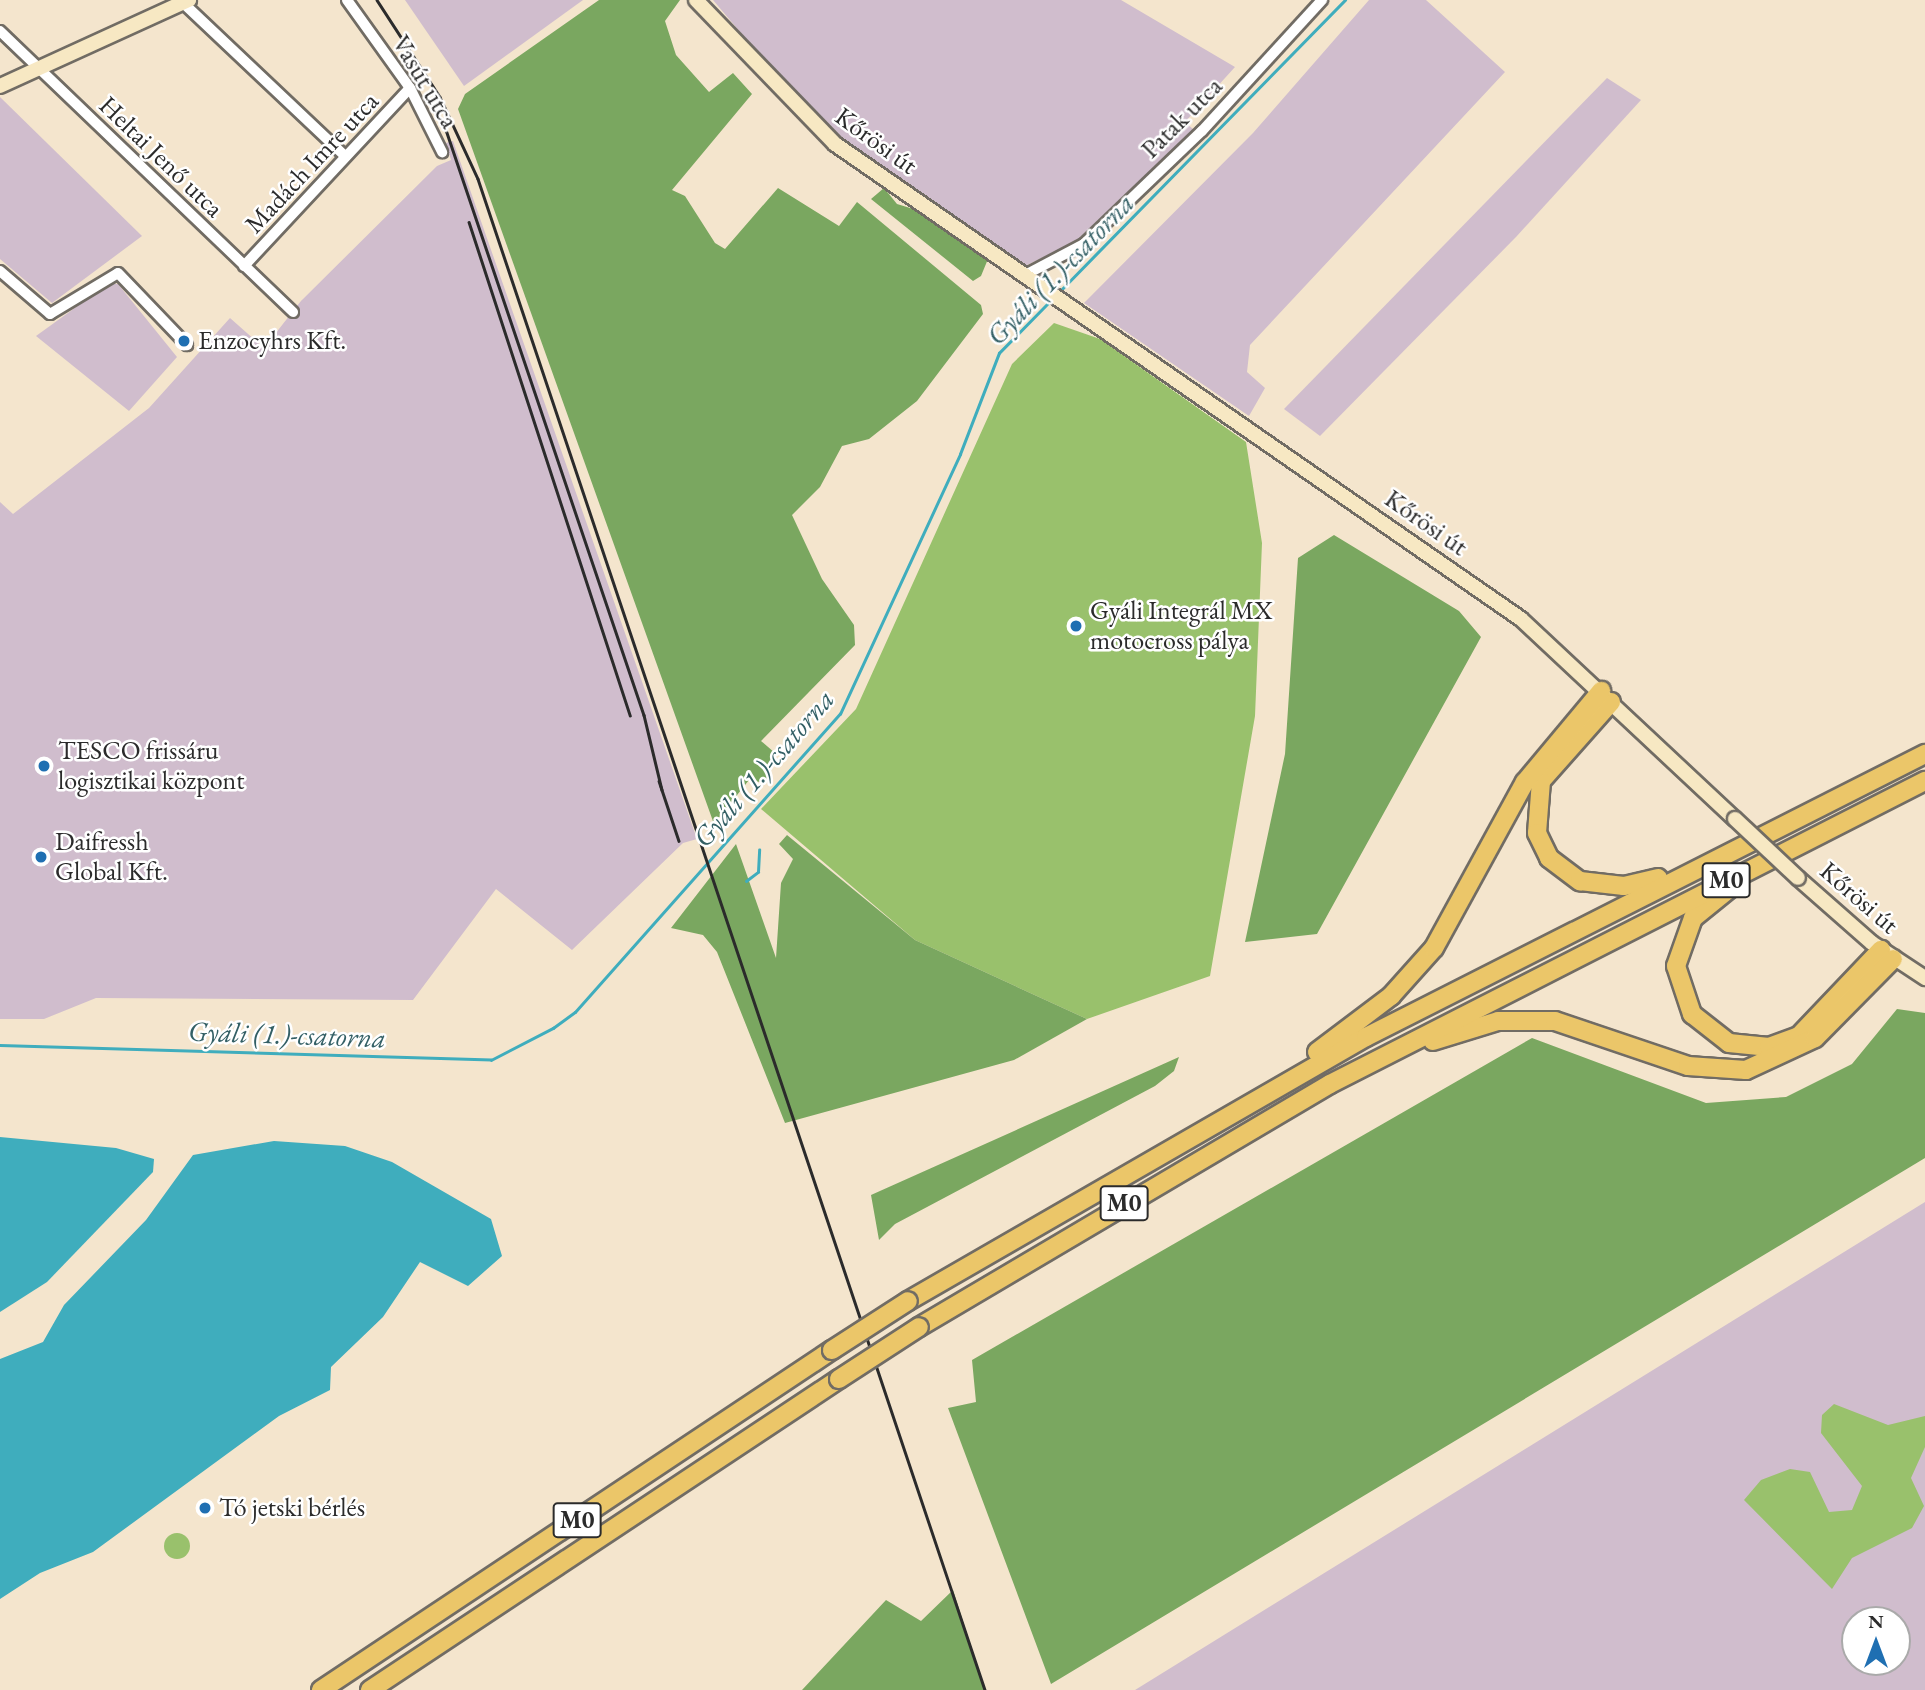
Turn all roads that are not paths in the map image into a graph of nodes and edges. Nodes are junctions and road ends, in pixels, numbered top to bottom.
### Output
1 (347, 0) edge
2 (696, 0) edge
3 (1322, 0) edge
4 (184, 1) edge
5 (0, 31) edge
6 (39, 69) junction
7 (0, 86) edge
8 (410, 88) junction
9 (442, 152) dead end
10 (346, 158) junction
11 (244, 266) junction
12 (0, 271) edge
13 (1026, 275) junction
14 (293, 312) dead end
15 (187, 345) dead end
16 (1606, 696) junction
17 (1925, 754) edge
18 (1925, 781) edge
19 (1819, 834) junction
20 (1704, 864) junction
21 (1887, 955) junction
22 (1925, 978) edge
23 (1330, 1084) junction
24 (1257, 1097) junction
25 (321, 1690) edge
26 (370, 1690) edge

1 - 8 street, Vasút utca
2 - 13 main road, Kőrösi út
3 - 13 street, Patak utca
4 - 6 main road
4 - 10 street
5 - 6 street, Heltai Jenő utca
6 - 7 main road
6 - 11 street, Heltai Jenő utca
8 - 9 street, Vasút utca
8 - 10 street, Madách Imre utca
10 - 11 street, Madách Imre utca
11 - 14 street, Heltai Jenő utca
12 - 15 street
13 - 16 main road, Kőrösi út
16 - 20 highway
16 - 21 main road, Kőrösi út, bridge
16 - 24 highway
17 - 20 highway, M0
18 - 19 highway, M0
19 - 21 highway
19 - 23 highway, M0
20 - 24 highway, M0
21 - 22 main road, Kőrösi út
21 - 23 highway
23 - 26 highway, M0, bridge
24 - 25 highway, M0, bridge

